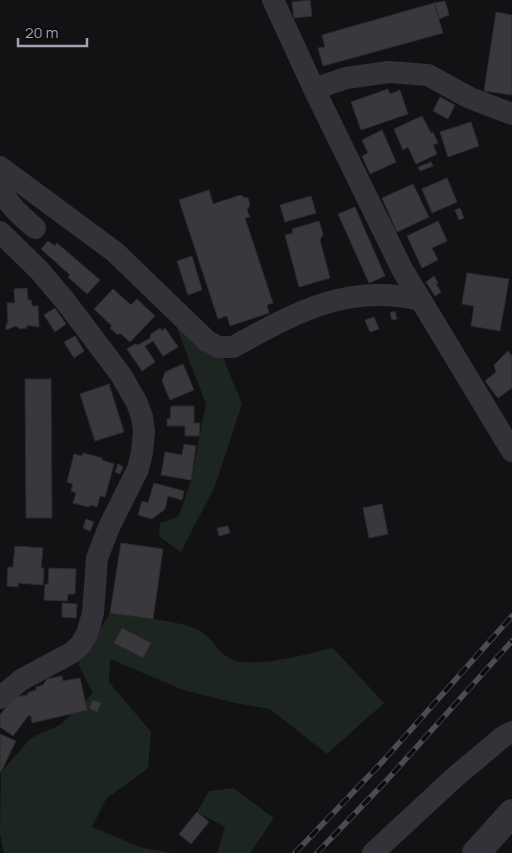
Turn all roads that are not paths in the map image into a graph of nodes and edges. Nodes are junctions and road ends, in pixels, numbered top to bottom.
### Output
1 (273, 0) edge
2 (314, 89) junction
3 (512, 114) edge
4 (0, 167) edge
5 (0, 186) edge
6 (35, 228) dead end
7 (0, 232) edge
8 (420, 300) junction
9 (512, 451) edge
10 (0, 698) edge
11 (512, 732) edge
12 (512, 812) edge
13 (373, 853) edge
14 (476, 853) edge

1 - 2 street
2 - 3 street
2 - 8 street
4 - 8 street
5 - 6 street
7 - 10 street
8 - 9 street
11 - 13 street
12 - 14 street

